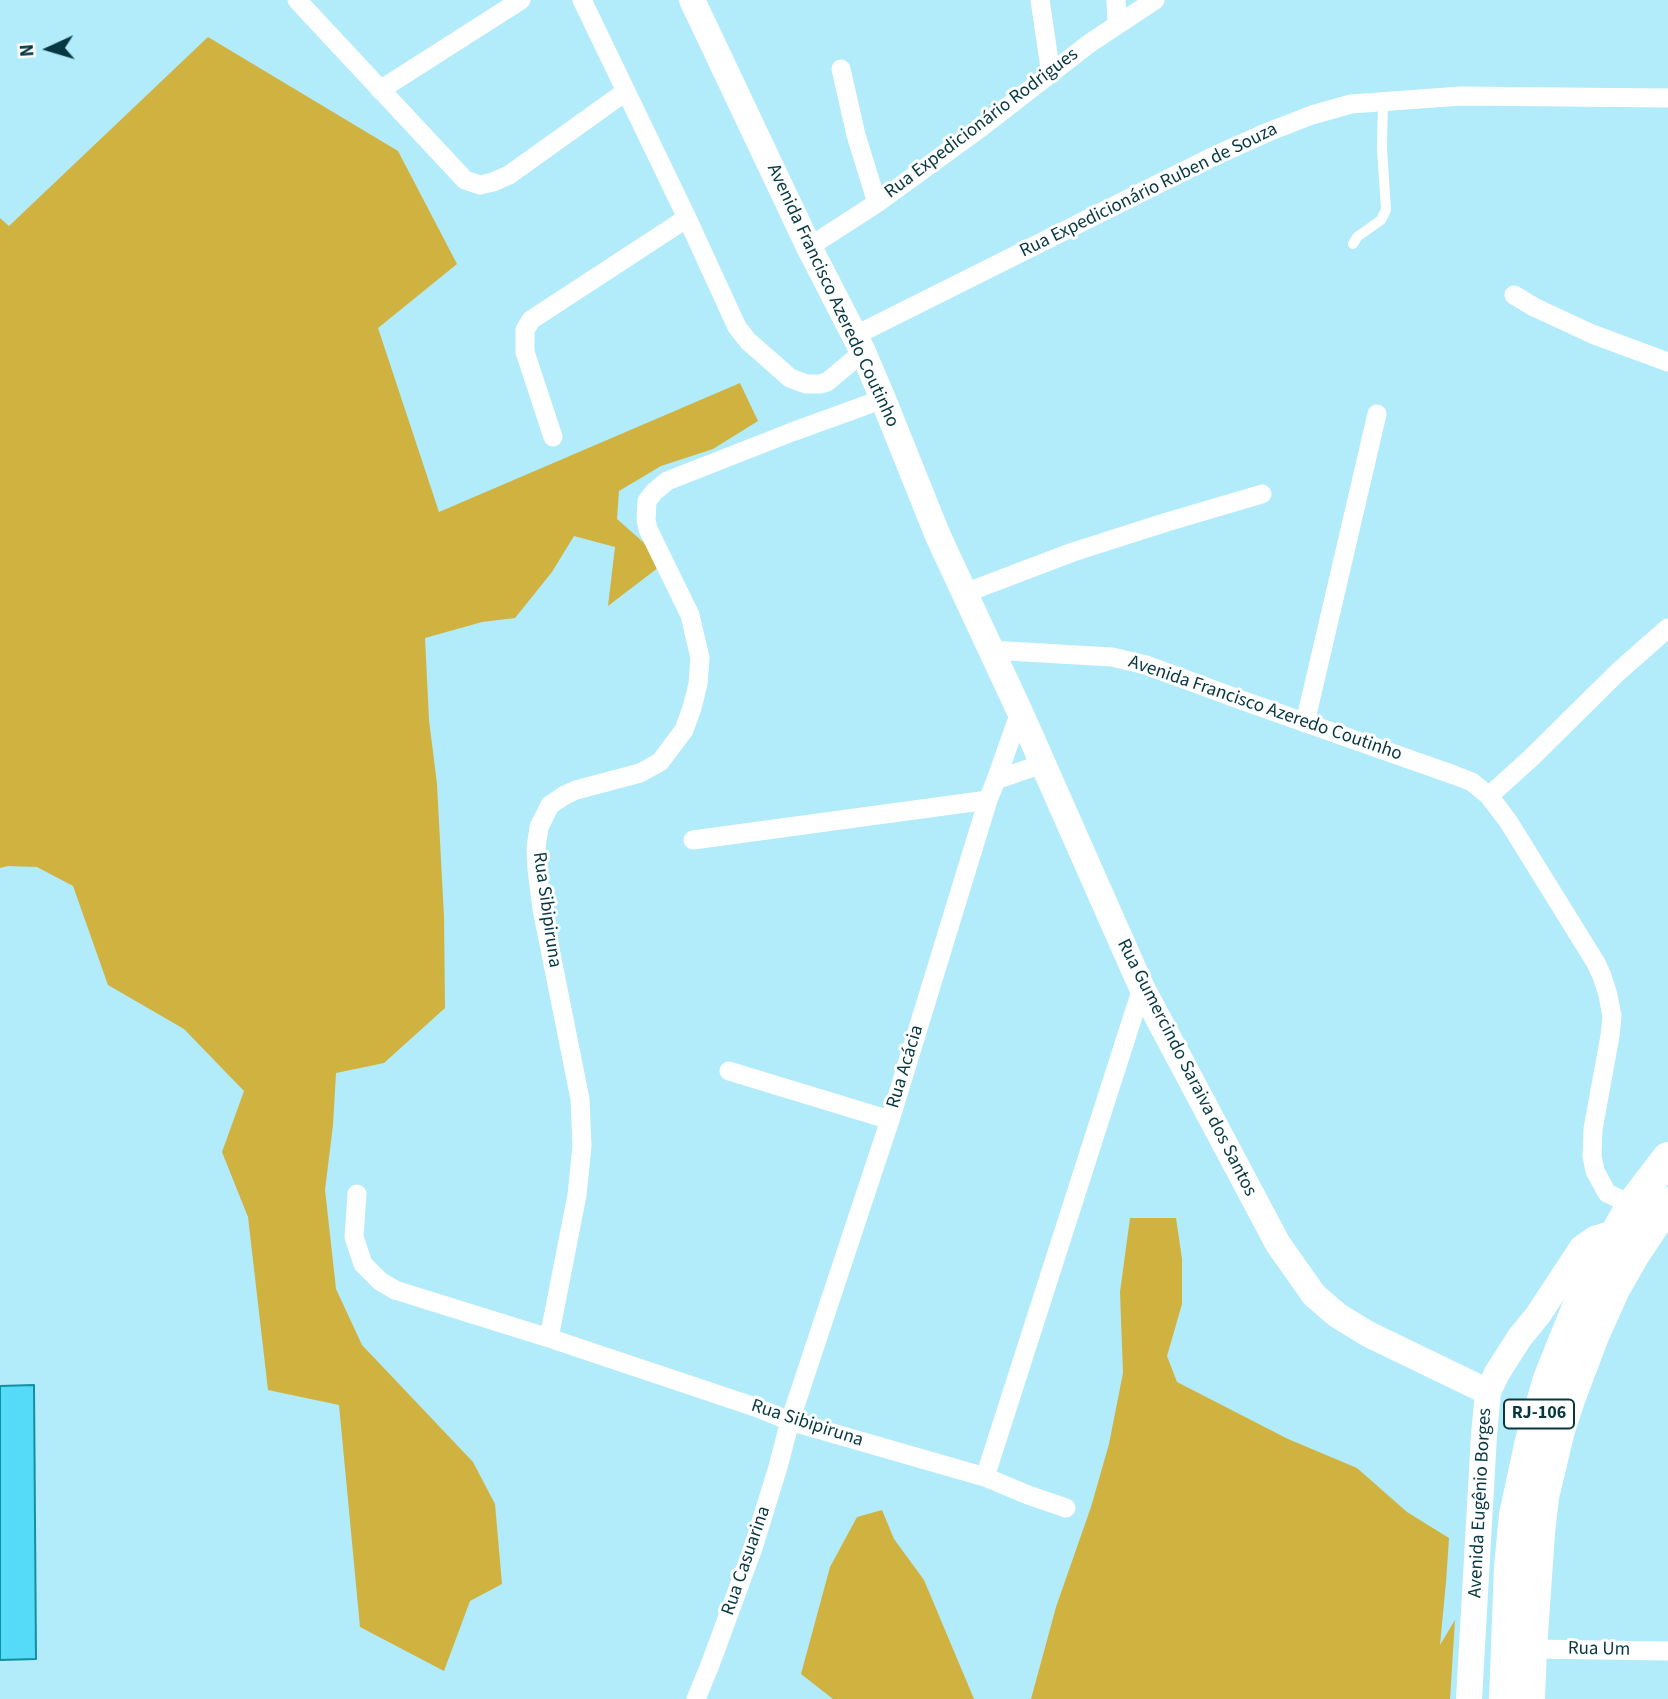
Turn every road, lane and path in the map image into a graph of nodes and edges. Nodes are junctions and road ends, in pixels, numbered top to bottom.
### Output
1 (297, 0) edge
2 (521, 0) edge
3 (582, 0) edge
4 (692, 0) edge
5 (1040, 0) edge
6 (1116, 0) edge
7 (1155, 0) edge
8 (1117, 25) junction
9 (841, 69) dead end
10 (1051, 74) junction
11 (380, 90) junction
12 (625, 92) junction
13 (1668, 98) edge
14 (1383, 101) junction
15 (877, 203) junction
16 (687, 218) junction
17 (1353, 244) dead end
18 (809, 247) junction
19 (1514, 295) dead end
20 (859, 344) junction
21 (1668, 362) edge
22 (883, 399) junction
23 (1377, 414) dead end
24 (553, 437) dead end
25 (1262, 494) dead end
26 (965, 593) junction
27 (1668, 628) edge
28 (990, 650) junction
29 (1020, 712) junction
30 (1305, 723) junction
31 (1042, 764) junction
32 (996, 780) junction
33 (1489, 796) junction
34 (988, 800) junction
35 (693, 840) dead end
36 (1142, 988) junction
37 (729, 1071) dead end
38 (890, 1120) junction
39 (1668, 1158) edge
40 (357, 1194) dead end
41 (1668, 1203) edge
42 (1625, 1218) junction
43 (549, 1338) junction
44 (1488, 1392) junction
45 (790, 1421) junction
46 (985, 1477) junction
47 (1066, 1508) dead end
48 (1531, 1649) junction
49 (1668, 1651) edge
50 (696, 1699) edge
51 (1469, 1699) edge
52 (1505, 1699) edge
53 (1529, 1699) edge

1 - 11 street
2 - 11 street
3 - 12 street, Rua Expedicionário Ruben de Souza
4 - 18 main road, Avenida Francisco Azeredo Coutinho
5 - 10 street
6 - 8 street
7 - 8 street, Rua Expedicionário Rodrigues
8 - 10 street, Rua Expedicionário Rodrigues
9 - 15 street
10 - 15 street, Rua Expedicionário Rodrigues
11 - 12 street
12 - 16 street, Rua Expedicionário Ruben de Souza
13 - 14 street, Rua Expedicionário Ruben de Souza
14 - 17 lane
14 - 20 street, Rua Expedicionário Ruben de Souza
15 - 18 street, Rua Expedicionário Rodrigues
16 - 20 street, Rua Expedicionário Ruben de Souza
16 - 24 street
18 - 20 main road, Avenida Francisco Azeredo Coutinho
19 - 21 street
20 - 22 main road, Avenida Francisco Azeredo Coutinho
22 - 26 main road, Avenida Francisco Azeredo Coutinho
22 - 43 street, Rua Sibipiruna
23 - 30 street
25 - 26 street
26 - 28 main road, Avenida Francisco Azeredo Coutinho
27 - 33 street
28 - 29 main road, Rua Gumercindo Saraiva dos Santos
28 - 30 street, Avenida Francisco Azeredo Coutinho
29 - 31 main road, Rua Gumercindo Saraiva dos Santos
29 - 32 street, Rua Acácia
30 - 33 street, Avenida Francisco Azeredo Coutinho
31 - 32 street
31 - 36 main road, Rua Gumercindo Saraiva dos Santos
32 - 34 street, Rua Acácia
33 - 42 street, Avenida Francisco Azeredo Coutinho
34 - 35 street
34 - 38 street, Rua Acácia
36 - 44 main road, Rua Gumercindo Saraiva dos Santos
36 - 46 street
37 - 38 street
38 - 45 street, Rua Acácia
39 - 42 highway, RJ-106
40 - 43 street, Rua Sibipiruna
41 - 48 highway, RJ-106
42 - 44 main road, Avenida Eugênio Borges
42 - 52 highway, RJ-106
43 - 45 street, Rua Sibipiruna
44 - 51 main road, Avenida Eugênio Borges
45 - 46 street, Rua Sibipiruna
45 - 50 street, Rua Casuarina
46 - 47 street, Rua Sibipiruna
48 - 49 street, Rua Um
48 - 53 highway, RJ-106

